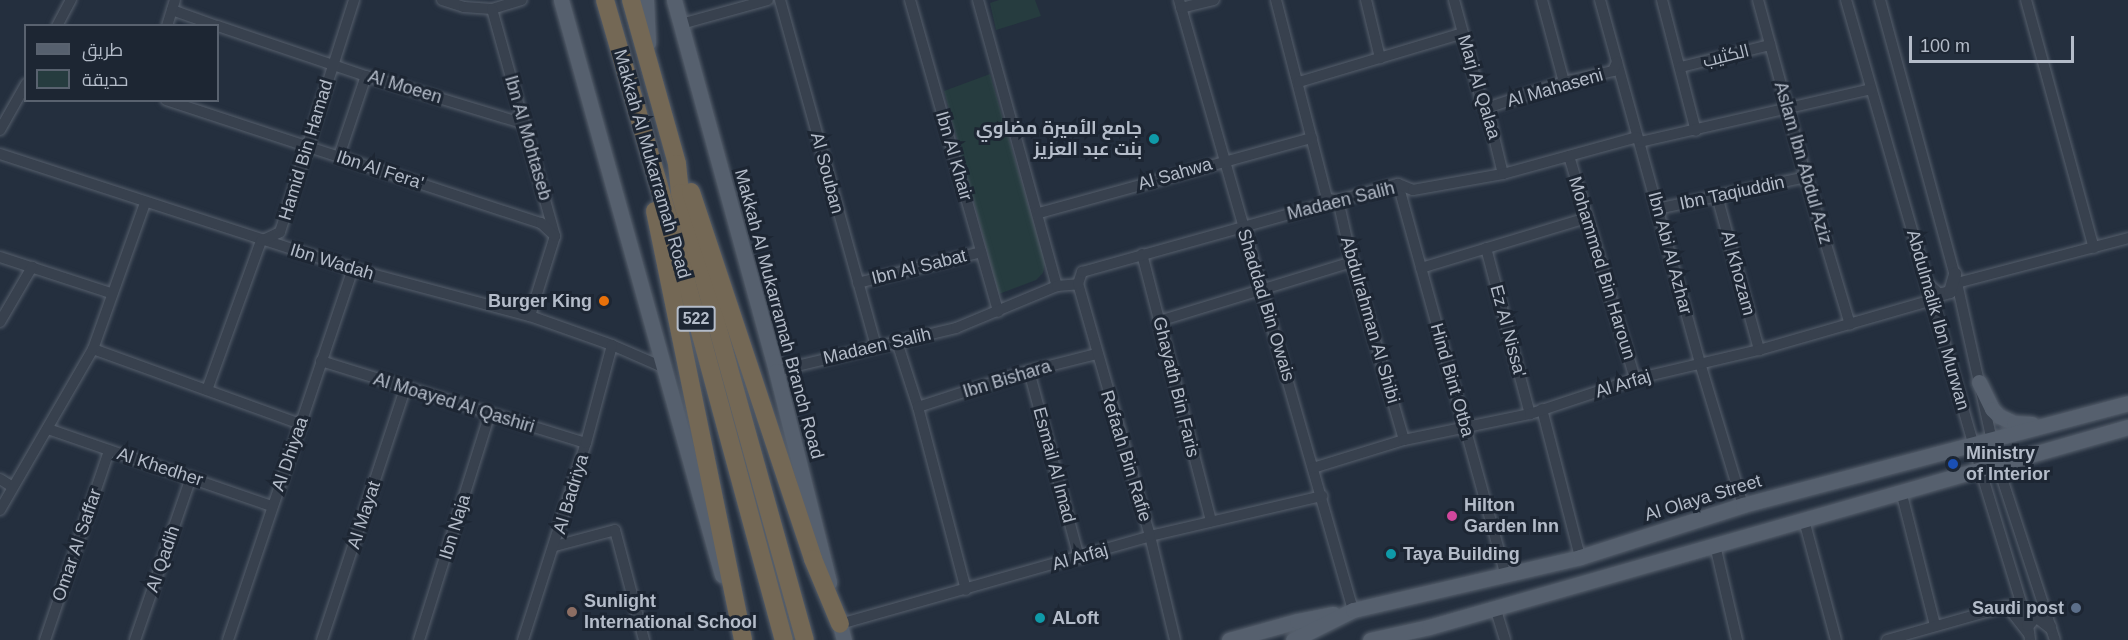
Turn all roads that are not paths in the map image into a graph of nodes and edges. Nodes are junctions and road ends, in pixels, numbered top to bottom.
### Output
1 (71, 0) edge
2 (354, 0) edge
3 (442, 0) edge
4 (522, 0) edge
5 (561, 0) edge
6 (593, 0) edge
7 (605, 0) edge
8 (631, 0) edge
9 (646, 0) edge
10 (674, 0) edge
11 (768, 0) edge
12 (780, 0) edge
13 (910, 0) edge
14 (978, 0) edge
15 (1214, 0) edge
16 (1276, 0) edge
17 (1366, 0) edge
18 (1454, 0) edge
19 (1542, 0) edge
20 (1599, 0) edge
21 (1662, 0) edge
22 (1758, 0) edge
23 (1846, 0) edge
24 (1880, 0) edge
25 (2026, 0) edge
26 (463, 3) edge
27 (1180, 4) edge
28 (174, 5) edge
29 (492, 9) junction
30 (58, 24) edge
31 (168, 24) edge
32 (213, 24) edge
33 (681, 24) junction
34 (219, 27) edge
35 (1462, 33) junction
36 (1770, 45) junction
37 (1380, 58) junction
38 (1617, 62) junction
39 (333, 64) junction
40 (649, 67) junction
41 (1681, 67) junction
42 (366, 76) junction
43 (1299, 82) junction
44 (1564, 82) junction
45 (24, 88) edge
46 (1871, 89) junction
47 (172, 102) edge
48 (1487, 108) junction
49 (1788, 109) junction
50 (638, 118) junction
51 (525, 124) junction
52 (0, 130) edge
53 (1696, 131) junction
54 (1312, 138) junction
55 (1638, 139) junction
56 (306, 146) junction
57 (0, 154) edge
58 (339, 156) junction
59 (1569, 156) junction
60 (1225, 160) junction
61 (677, 164) junction
62 (1503, 174) junction
63 (1806, 177) junction
64 (1398, 184) junction
65 (1717, 196) junction
66 (1338, 200) junction
67 (145, 203) junction
68 (1658, 209) junction
69 (1039, 213) junction
70 (1587, 218) junction
71 (1242, 228) junction
72 (555, 236) junction
73 (2128, 238) edge
74 (261, 241) junction
75 (1486, 248) junction
76 (2094, 248) junction
77 (981, 252) junction
78 (1142, 254) junction
79 (0, 257) edge
80 (1352, 262) junction
81 (32, 267) junction
82 (1420, 268) junction
83 (353, 269) junction
84 (1956, 278) junction
85 (858, 283) junction
86 (1078, 284) junction
87 (1928, 285) junction
88 (1057, 286) junction
89 (1263, 287) junction
90 (111, 293) junction
91 (1932, 300) junction
92 (998, 312) junction
93 (530, 316) junction
94 (1159, 321) junction
95 (0, 322) edge
96 (1850, 325) junction
97 (897, 342) junction
98 (612, 345) junction
99 (876, 345) junction
100 (93, 350) junction
101 (1759, 350) junction
102 (1096, 354) junction
103 (321, 361) junction
104 (1700, 363) junction
105 (665, 368) junction
106 (776, 371) junction
107 (1029, 371) junction
108 (1635, 379) junction
109 (1979, 382) junction
110 (405, 389) junction
111 (207, 390) junction
112 (2128, 403) edge
113 (918, 407) junction
114 (1542, 409) junction
115 (490, 414) junction
116 (1530, 414) junction
117 (300, 424) junction
118 (2044, 425) junction
119 (2128, 427) edge
120 (48, 429) junction
121 (1466, 429) junction
122 (1991, 439) junction
123 (1404, 440) junction
124 (586, 443) junction
125 (1973, 443) junction
126 (110, 450) junction
127 (1997, 463) junction
128 (1313, 468) junction
129 (1980, 468) junction
130 (191, 477) junction
131 (0, 479) edge
132 (13, 487) junction
133 (1901, 491) junction
134 (1322, 496) junction
135 (1743, 505) junction
136 (272, 506) junction
137 (0, 510) edge
138 (1804, 520) junction
139 (1211, 521) junction
140 (1150, 536) junction
141 (1715, 545) junction
142 (555, 546) junction
143 (1580, 557) junction
144 (1079, 558) junction
145 (1506, 576) junction
146 (789, 583) junction
147 (966, 590) junction
148 (1495, 607) junction
149 (1353, 610) junction
150 (1935, 625) junction
151 (1429, 627) junction
152 (2050, 627) junction
153 (2029, 633) edge
154 (842, 635) edge
155 (45, 640) edge
156 (135, 640) edge
157 (228, 640) edge
158 (322, 640) edge
159 (419, 640) edge
160 (523, 640) edge
161 (644, 640) edge
162 (742, 640) edge
163 (782, 640) edge
164 (805, 640) edge
165 (810, 640) edge
166 (1175, 640) edge
167 (1229, 640) edge
168 (1293, 640) edge
169 (1371, 640) edge
170 (1393, 640) edge
171 (1505, 640) edge
172 (1737, 640) edge
173 (1836, 640) edge
174 (1887, 640) edge
175 (2055, 640) edge

1 - 30 street
2 - 39 street, Hamid Bin Hamad
3 - 26 street
4 - 29 street
5 - 105 main road
6 - 50 highway
7 - 50 highway, Makkah Al Mukarramah Road / 522
8 - 40 highway, Makkah Al Mukarramah Road / 522
9 - 40 main road
10 - 33 main road, Makkah Al Mukarramah Branch Road
11 - 33 street
12 - 85 street, Al Souban
13 - 77 street, Ibn Al Khair
14 - 69 street
15 - 27 street
16 - 43 street, Abdulrahman Al Shibi
17 - 37 street
18 - 35 street, Marj Al Qalaa
19 - 44 street
20 - 38 street, Ibn Abi Al Azhar
21 - 41 street
22 - 36 street, Aslam Ibn Abdul Aziz
23 - 46 street, Abdulmalik Ibn Murwan
24 - 84 street, Abdulmalik Ibn Murwan
25 - 76 street
26 - 29 street
27 - 60 street, Shaddad Bin Owais
28 - 31 street
28 - 32 street, Al Moeen
29 - 51 street, Ibn Al Mohtaseb
33 - 106 main road, Makkah Al Mukarramah Branch Road
34 - 39 street, Al Moeen
35 - 37 street
35 - 48 street, Marj Al Qalaa
36 - 41 street, الكثيب
36 - 49 street, Aslam Ibn Abdul Aziz
37 - 43 street
38 - 44 street, Al Mahaseni
38 - 55 street, Ibn Abi Al Azhar
39 - 42 street, Al Moeen
39 - 56 street, Hamid Bin Hamad
40 - 61 highway, Makkah Al Mukarramah Road / 522
41 - 53 street
42 - 51 street, Al Moeen
42 - 58 street
43 - 54 street, Abdulrahman Al Shibi
44 - 48 street, Al Mahaseni
45 - 52 street
46 - 49 street, Madaen Salih
46 - 87 street, Abdulmalik Ibn Murwan
47 - 56 street, Ibn Al Fera'
48 - 62 street, Marj Al Qalaa
49 - 53 street, Madaen Salih
49 - 63 street, Aslam Ibn Abdul Aziz
50 - 162 highway
50 - 163 highway, Makkah Al Mukarramah Road / 522
51 - 72 street, Ibn Al Mohtaseb
53 - 55 street, Madaen Salih
54 - 60 street, Al Sahwa
54 - 66 street, Abdulrahman Al Shibi
55 - 59 street, Madaen Salih
55 - 68 street, Ibn Abi Al Azhar
56 - 58 street, Ibn Al Fera'
56 - 74 street, Hamid Bin Hamad
57 - 67 street, Ibn Wadah
58 - 72 street, Ibn Al Fera'
59 - 62 street, Madaen Salih
59 - 70 street, Mohammed Bin Haroun
60 - 69 street, Al Sahwa
60 - 71 street, Shaddad Bin Owais
61 - 146 highway, Makkah Al Mukarramah Road / 522
61 - 154 highway
62 - 64 street, Madaen Salih
63 - 65 street, Ibn Taqiuddin
63 - 96 street, Aslam Ibn Abdul Aziz
64 - 66 street, Madaen Salih
64 - 82 street, Hind Bint Otba
65 - 68 street, Ibn Taqiuddin
65 - 101 street, Al Khozam
66 - 71 street, Madaen Salih
66 - 80 street, Abdulrahman Al Shibi
67 - 74 street, Ibn Wadah
67 - 90 street
68 - 104 street, Ibn Abi Al Azhar
69 - 88 street
70 - 75 street
70 - 108 street, Mohammed Bin Haroun
71 - 78 street, Madaen Salih
71 - 89 street, Shaddad Bin Owais
72 - 93 street
73 - 76 street
74 - 83 street, Ibn Wadah
74 - 111 street
75 - 82 street
75 - 116 street, Ez Al Nissa'
76 - 84 street
77 - 85 street, Ibn Al Sabat
77 - 92 street, Ibn Al Khair
78 - 86 street, Madaen Salih
78 - 94 street, Ghayath Bin Faris
79 - 81 street
80 - 89 street
80 - 123 street, Abdulrahman Al Shibi
81 - 90 street
81 - 95 street
82 - 121 street, Hind Bint Otba
83 - 93 street, Ibn Wadah
83 - 103 street, Al Dhiyaa
84 - 87 street
84 - 109 street, Abdulmalik Ibn Murwan
85 - 99 street, Al Souban
86 - 88 street, Madaen Salih
86 - 102 street, Refaah Bin Rafie
87 - 91 street, Abdulmalik Ibn Murwan
88 - 92 street, Madaen Salih
89 - 94 street
89 - 128 street, Shaddad Bin Owais
90 - 100 street
91 - 96 street, Al Arfaj
91 - 125 street, Abdulmalik Ibn Murwan
92 - 97 street, Madaen Salih
93 - 98 street, Ibn Wadah
94 - 139 street, Ghayath Bin Faris
96 - 101 street, Al Arfaj
97 - 99 street, Madaen Salih
97 - 113 street
98 - 105 street, Ibn Wadah
98 - 124 street, Al Badriya
99 - 106 street, Madaen Salih
100 - 111 street
100 - 120 street
101 - 104 street, Al Arfaj
102 - 107 street, Ibn Bishara
102 - 140 street, Refaah Bin Rafie
103 - 110 street, Al Moayed Al Qashiri
103 - 117 street, Al Dhiyaa
104 - 108 street, Al Arfaj
104 - 135 street, Ibn Abi Al Azhar
105 - 162 main road
106 - 154 main road, Makkah Al Mukarramah Branch Road
107 - 113 street, Ibn Bishara
107 - 144 street, Esmail Al Imad
108 - 114 street, Al Arfaj
109 - 118 main road
109 - 122 street, Abdulmalik Ibn Murwan
110 - 115 street, Al Moayed Al Qashiri
110 - 158 street, Al Mayat
111 - 117 street
112 - 118 main road, Al Olaya Street
113 - 147 street
114 - 116 street, Al Arfaj
114 - 143 street
115 - 124 street, Al Moayed Al Qashiri
115 - 159 street, Ibn Naja
116 - 121 street, Al Arfaj
117 - 136 street, Al Dhiyaa
118 - 122 main road, Al Olaya Street
119 - 127 main road
120 - 126 street, Al Khedher
120 - 132 street
121 - 123 street, Al Arfaj
121 - 145 street, Hind Bint Otba
122 - 125 main road, Al Olaya Street
122 - 127 street, Abdulmalik Ibn Murwan
123 - 128 street, Al Arfaj
124 - 142 street, Al Badriya
125 - 129 street, Abdulmalik Ibn Murwan
125 - 135 main road, Al Olaya Street
126 - 130 street, Al Khedher
126 - 155 street, Omar Al Saffar
127 - 129 main road
127 - 152 street, Abdulmalik Ibn Murwan
128 - 134 street, Shaddad Bin Owais
129 - 133 main road
129 - 153 street, Abdulmalik Ibn Murwan
130 - 136 street, Al Khedher
130 - 156 street, Al Qadih
131 - 132 street
132 - 137 street
133 - 138 main road
133 - 150 street
134 - 139 street, Al Arfaj
134 - 149 street, Shaddad Bin Owais
135 - 143 main road, Al Olaya Street
136 - 157 street, Al Dhiyaa
138 - 141 main road
138 - 173 street
139 - 140 street, Al Arfaj
140 - 144 street, Al Arfaj
140 - 166 street, Refaah Bin Rafie
141 - 148 main road
141 - 172 street
142 - 160 street, Al Badriya
142 - 161 street
143 - 145 main road, Al Olaya Street
144 - 147 street, Al Arfaj
145 - 149 main road, Al Olaya Street
146 - 164 highway, Makkah Al Mukarramah Road / 522
146 - 165 highway
147 - 154 street, Al Arfaj
148 - 151 main road
148 - 171 street
149 - 167 main road
149 - 168 main road, Al Olaya Street
150 - 153 street
150 - 174 street
151 - 169 main road
151 - 170 main road
152 - 153 street
152 - 175 street, Abdulmalik Ibn Murwan

